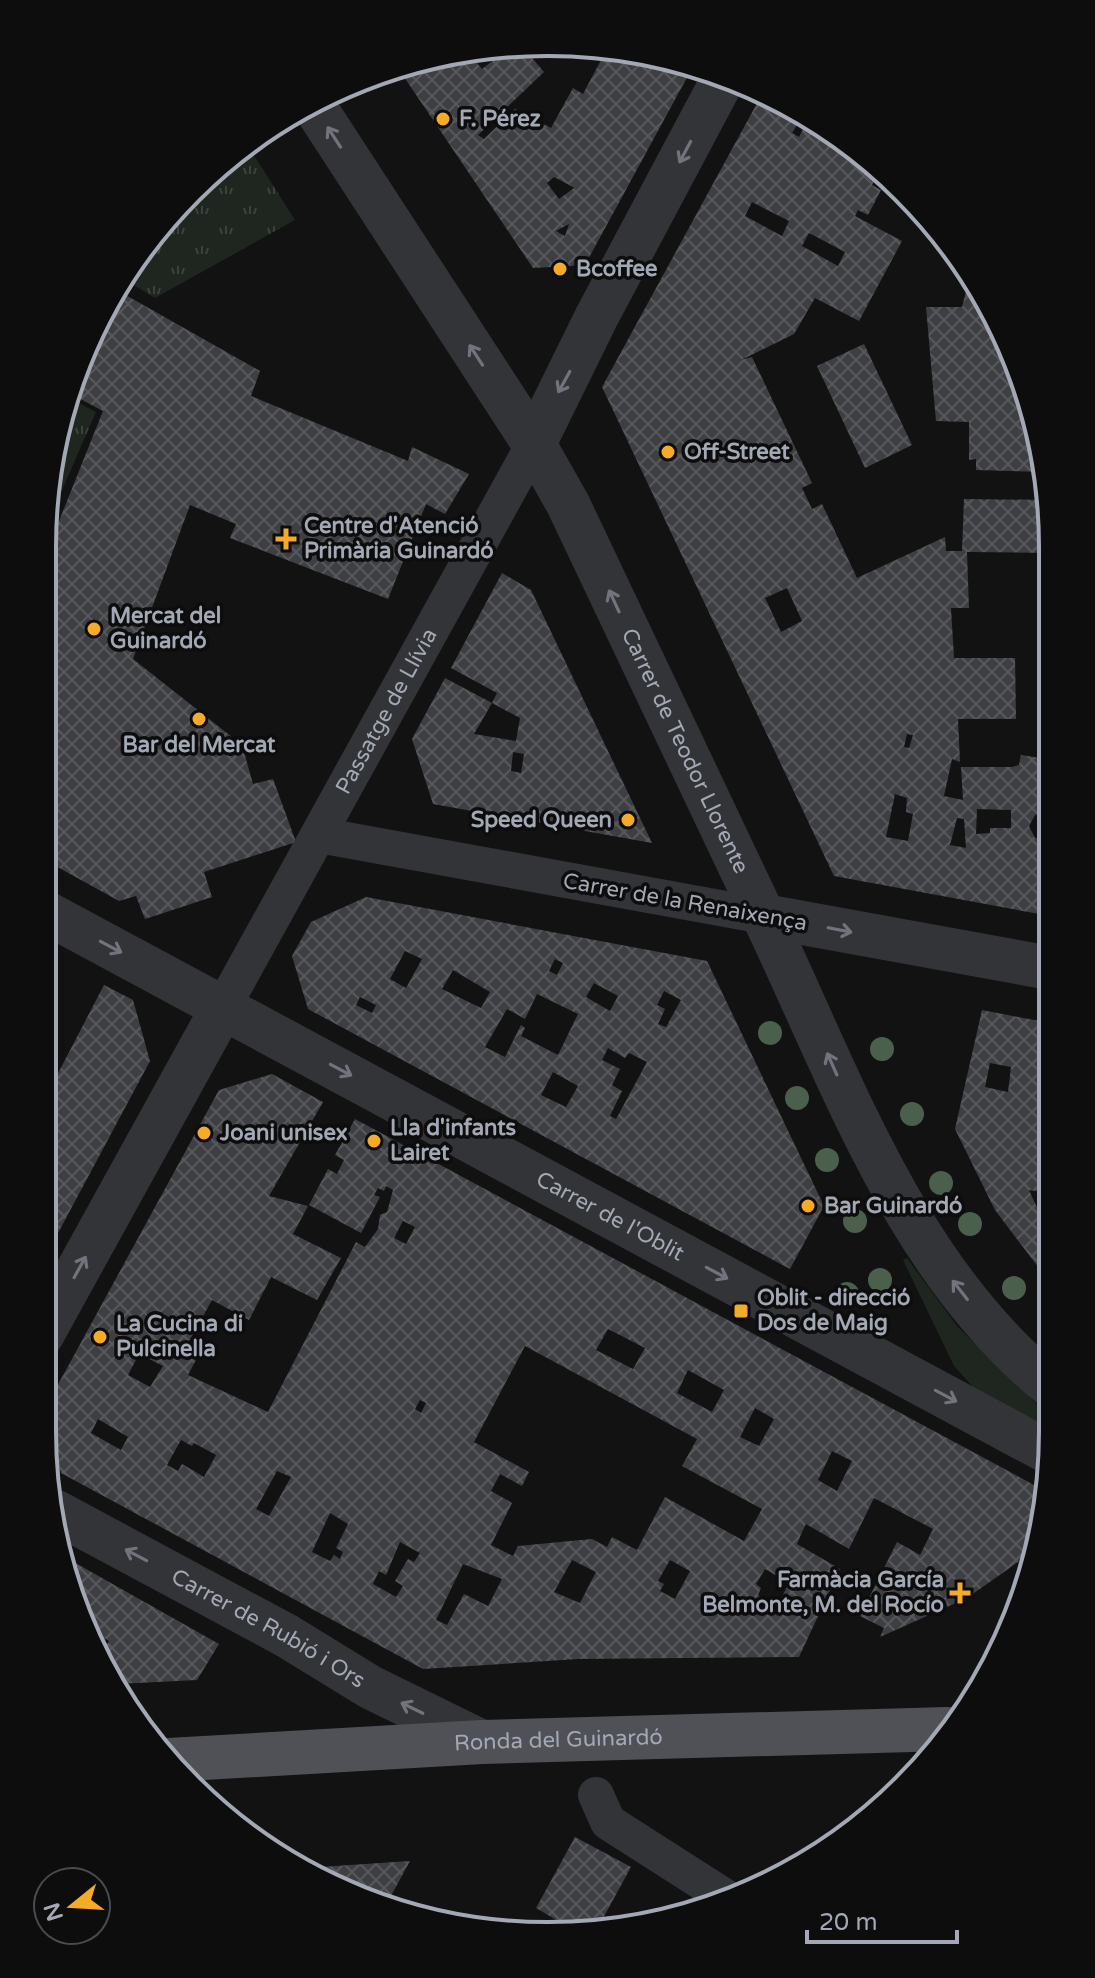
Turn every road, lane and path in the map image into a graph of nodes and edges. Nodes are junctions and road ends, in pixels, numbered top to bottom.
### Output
1 (719, 87) edge
2 (319, 113) edge
3 (534, 444) junction
4 (319, 835) junction
5 (764, 916) junction
6 (56, 918) edge
7 (1039, 966) edge
8 (223, 1007) junction
9 (56, 1310) edge
10 (1039, 1377) edge
11 (1038, 1447) edge
12 (63, 1516) edge
13 (938, 1729) edge
14 (482, 1742) junction
15 (182, 1759) edge
16 (596, 1795) dead end
17 (717, 1892) edge

1 -> 3 street, Passatge de Llívia
3 -> 2 street, Carrer de Teodor Llorente
3 - 4 street, Passatge de Llívia
5 -> 3 street, Carrer de Teodor Llorente
4 - 5 street, Carrer de la Renaixença
4 - 8 street, Passatge de Llívia
5 -> 7 street, Carrer de la Renaixença
10 -> 5 street, Carrer de Teodor Llorente
6 -> 8 street, Carrer de l'Oblit
9 -> 8 street, Passatge de Llívia
8 -> 11 street, Carrer de l'Oblit
14 -> 12 street, Carrer de Rubió i Ors
13 - 14 main road, Ronda del Guinardó
14 - 15 main road, Ronda del Guinardó
16 - 17 street

